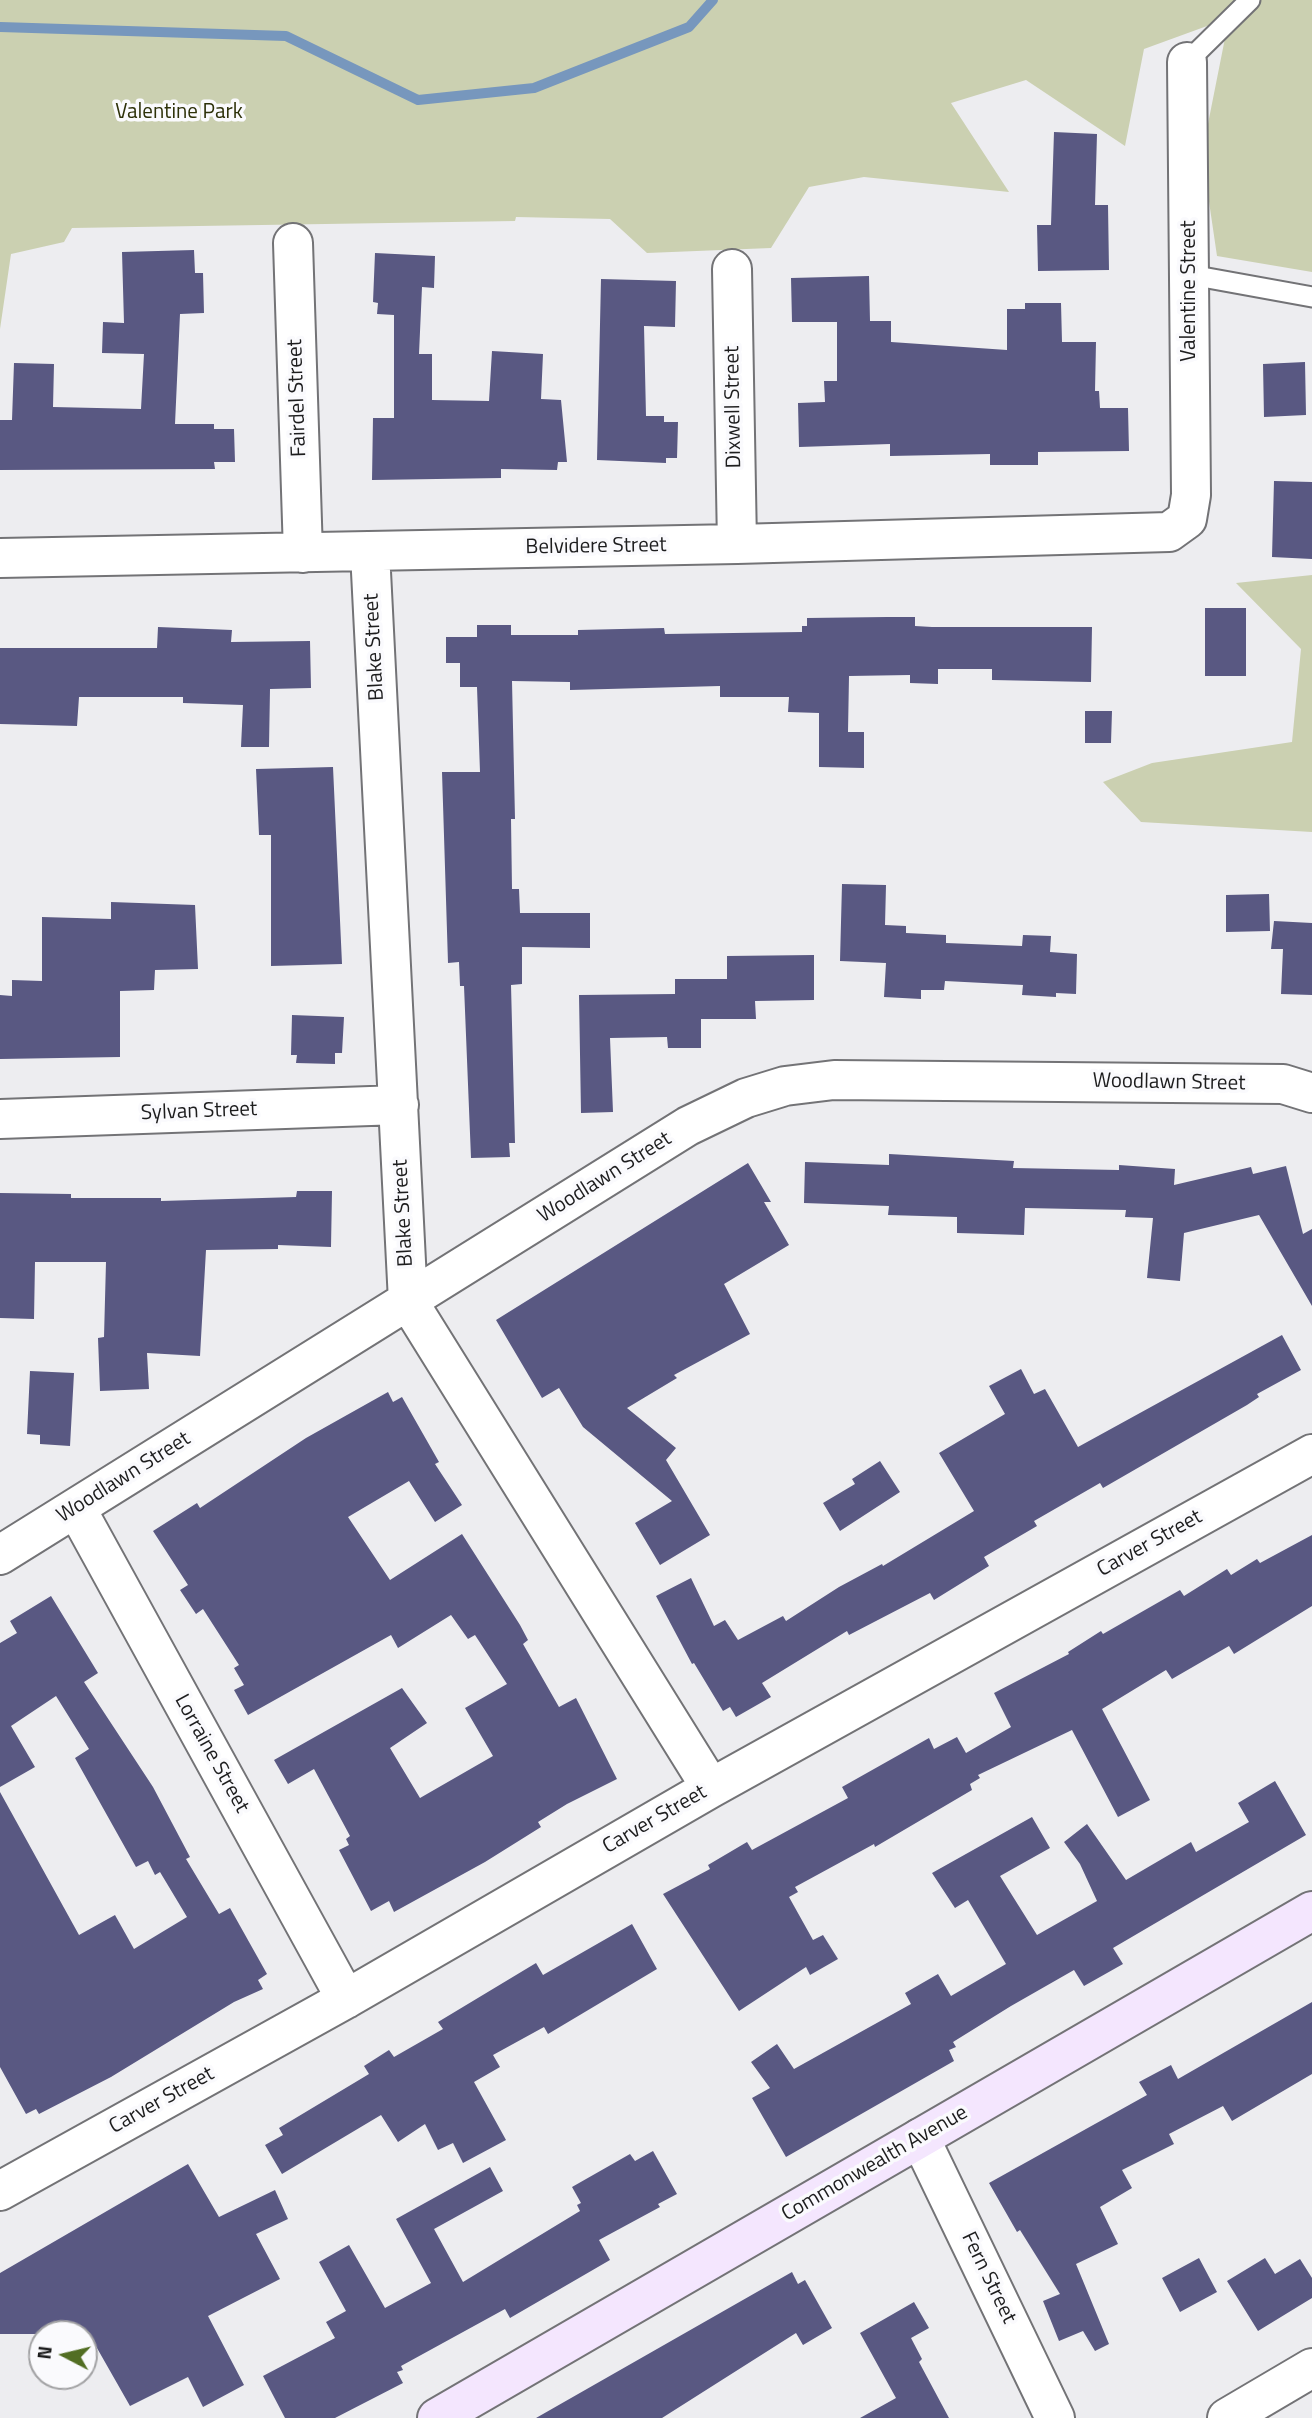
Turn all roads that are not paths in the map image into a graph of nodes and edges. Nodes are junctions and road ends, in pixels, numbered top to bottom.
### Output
1 (1250, 0) edge
2 (1187, 62) joint
3 (293, 243) dead end
4 (732, 269) dead end
5 (1191, 275) junction
6 (1312, 297) edge
7 (1187, 519) joint
8 (737, 544) junction
9 (370, 552) junction
10 (303, 553) junction
11 (0, 558) edge
12 (1303, 1090) edge
13 (399, 1105) junction
14 (0, 1119) edge
15 (408, 1301) junction
16 (1312, 1454) edge
17 (76, 1508) junction
18 (0, 1555) edge
19 (711, 1788) junction
20 (1312, 1910) edge
21 (345, 1999) junction
22 (920, 2138) junction
23 (2, 2185) edge
24 (1312, 2368) edge
25 (438, 2418) edge
26 (1055, 2418) edge
27 (1227, 2418) edge

1 - 2 lane
2 - 5 street, Valentine Street
3 - 10 street, Fairdel Street
4 - 8 street, Dixwell Street
5 - 6 lane
5 - 7 street, Valentine Street
7 - 8 street, Belvidere Street
8 - 9 street, Belvidere Street
9 - 10 street, Belvidere Street
9 - 13 street, Blake Street
10 - 11 street, Belvidere Street
12 - 15 street, Woodlawn Street
13 - 14 street, Sylvan Street
13 - 15 street, Blake Street
15 - 17 street, Woodlawn Street
15 - 19 street, Blake Street
16 - 19 street, Carver Street
17 - 18 street, Woodlawn Street
17 - 21 street, Lorraine Street
19 - 21 street, Carver Street
20 - 22 street, Commonwealth Avenue
21 - 23 street, Carver Street
22 - 25 street, Commonwealth Avenue
22 - 26 street, Fern Street
24 - 27 street

